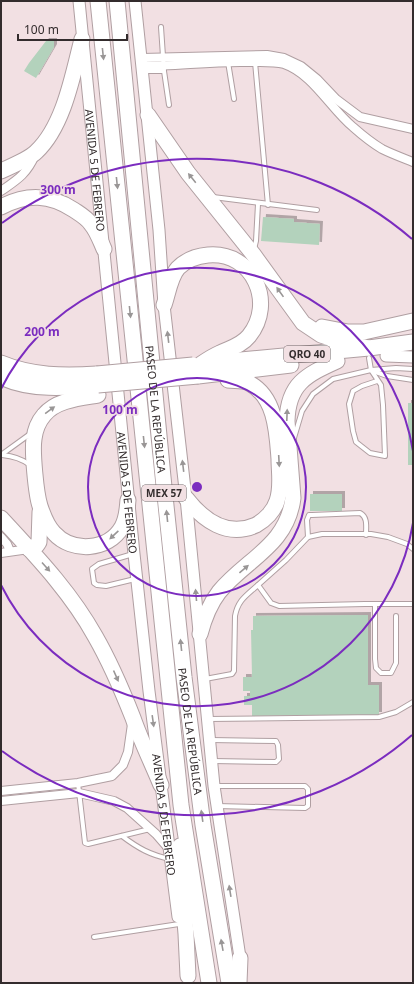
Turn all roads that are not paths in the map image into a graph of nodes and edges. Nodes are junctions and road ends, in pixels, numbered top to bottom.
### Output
1 (79, 1) edge
2 (98, 1) edge
3 (117, 1) edge
4 (138, 2) edge
5 (161, 26) dead end
6 (82, 39) junction
7 (227, 59) junction
8 (255, 59) junction
9 (163, 64) junction
10 (142, 65) junction
11 (234, 99) dead end
12 (168, 105) dead end
13 (148, 115) junction
14 (360, 117) junction
15 (353, 127) junction
16 (413, 129) edge
17 (36, 153) junction
18 (413, 162) edge
19 (1, 171) edge
20 (1, 191) edge
21 (207, 196) junction
22 (258, 204) junction
23 (268, 205) junction
24 (1, 207) edge
25 (317, 210) dead end
26 (104, 249) junction
27 (253, 254) junction
28 (164, 305) junction
29 (413, 322) edge
30 (303, 323) junction
31 (413, 342) edge
32 (1, 352) edge
33 (413, 352) edge
34 (386, 356) junction
35 (413, 357) edge
36 (370, 359) junction
37 (337, 361) junction
38 (1, 363) edge
39 (304, 364) junction
40 (413, 368) edge
41 (197, 372) junction
42 (64, 376) junction
43 (1, 377) edge
44 (228, 380) junction
45 (413, 380) edge
46 (377, 381) junction
47 (98, 385) junction
48 (37, 426) junction
49 (289, 449) junction
50 (1, 455) edge
51 (35, 470) junction
52 (186, 498) junction
53 (128, 500) junction
54 (40, 505) junction
55 (1, 518) edge
56 (366, 535) junction
57 (1, 536) edge
58 (308, 537) junction
59 (29, 549) junction
60 (413, 549) edge
61 (10, 551) junction
62 (1, 553) edge
63 (134, 554) junction
64 (136, 578) junction
65 (258, 585) junction
66 (375, 604) junction
67 (413, 604) edge
68 (396, 616) dead end
69 (200, 634) junction
70 (204, 679) junction
71 (413, 702) edge
72 (133, 719) junction
73 (208, 719) junction
74 (210, 740) junction
75 (212, 761) junction
76 (78, 783) junction
77 (162, 785) junction
78 (214, 786) junction
79 (1, 791) edge
80 (79, 793) junction
81 (1, 801) edge
82 (181, 805) junction
83 (217, 806) junction
84 (150, 829) junction
85 (122, 836) junction
86 (169, 854) junction
87 (179, 924) junction
88 (94, 937) dead end
89 (240, 958) junction
90 (188, 979) edge
91 (209, 983) edge
92 (229, 983) edge
93 (238, 983) edge
94 (244, 983) edge

1 - 6 main road, AVENIDA 5 DE FEBRERO
2 -> 82 highway, PASEO DE LA REPÚBLICA / MEX 57
92 -> 3 highway, PASEO DE LA REPÚBLICA / MEX 57
4 - 10 main road
5 - 9 lane
6 - 17 highway
6 - 26 main road, AVENIDA 5 DE FEBRERO
7 - 8 street
7 - 9 street
7 - 11 lane
8 - 14 street
8 - 15 street
8 - 23 lane
9 - 10 street
9 - 12 lane
10 - 13 main road
21 -> 13 highway
13 - 28 main road
14 - 15 street
14 - 16 street
15 - 18 street
17 - 19 highway
17 - 20 street
21 - 22 lane
21 - 27 highway
22 - 23 lane
22 - 27 lane
23 - 25 lane
24 - 26 highway
26 - 53 main road, AVENIDA 5 DE FEBRERO
30 -> 27 highway
28 - 41 highway
52 -> 28 main road
29 - 30 highway
30 - 36 highway
31 - 36 highway, QRO 40
32 - 42 highway
33 - 34 highway, QRO 40
34 - 35 main road
34 - 36 highway, QRO 40
36 - 37 highway, QRO 40
36 - 40 lane
36 - 41 highway, QRO 40
36 - 45 lane
36 - 46 lane
36 - 49 lane
37 - 39 highway, QRO 40
49 -> 37 highway
38 - 42 highway, QRO 40
39 - 41 highway, QRO 40
39 - 44 highway
41 - 44 highway
41 - 47 highway, QRO 40, bridge
41 - 47 highway
42 - 47 highway, QRO 40
43 - 47 highway, QRO 40
44 -> 52 highway
46 - 46 lane
48 -> 47 highway
48 - 50 lane
48 - 51 highway
69 -> 49 highway
50 - 51 lane
51 - 54 highway
69 -> 52 main road
53 -> 54 highway
53 - 63 main road, AVENIDA 5 DE FEBRERO
54 - 59 highway
55 - 59 highway
56 - 58 lane
56 - 58 lane
56 - 60 lane
57 - 61 street
58 - 65 lane
59 - 61 street
59 -> 72 highway
61 - 62 street
63 - 64 main road, AVENIDA 5 DE FEBRERO
63 - 64 lane
64 -> 77 main road, AVENIDA 5 DE FEBRERO
65 - 66 lane
65 - 70 lane
66 - 67 lane
66 - 68 lane
69 - 70 main road
70 - 73 main road
71 - 73 lane
72 - 76 street
72 - 77 highway
73 - 74 main road
74 - 75 main road
74 - 75 lane
75 - 78 main road
76 - 79 street
76 - 80 lane
77 - 86 main road, AVENIDA 5 DE FEBRERO
78 - 83 main road
78 - 83 lane
80 - 81 street
80 - 84 street
80 - 85 lane
82 - 90 highway
82 - 91 highway, PASEO DE LA REPÚBLICA / MEX 57
89 -> 83 main road
84 - 85 lane
84 - 86 street
85 - 86 lane
86 - 87 main road, AVENIDA 5 DE FEBRERO
87 - 88 lane
87 - 90 main road, AVENIDA 5 DE FEBRERO
89 - 93 highway
89 - 94 main road

